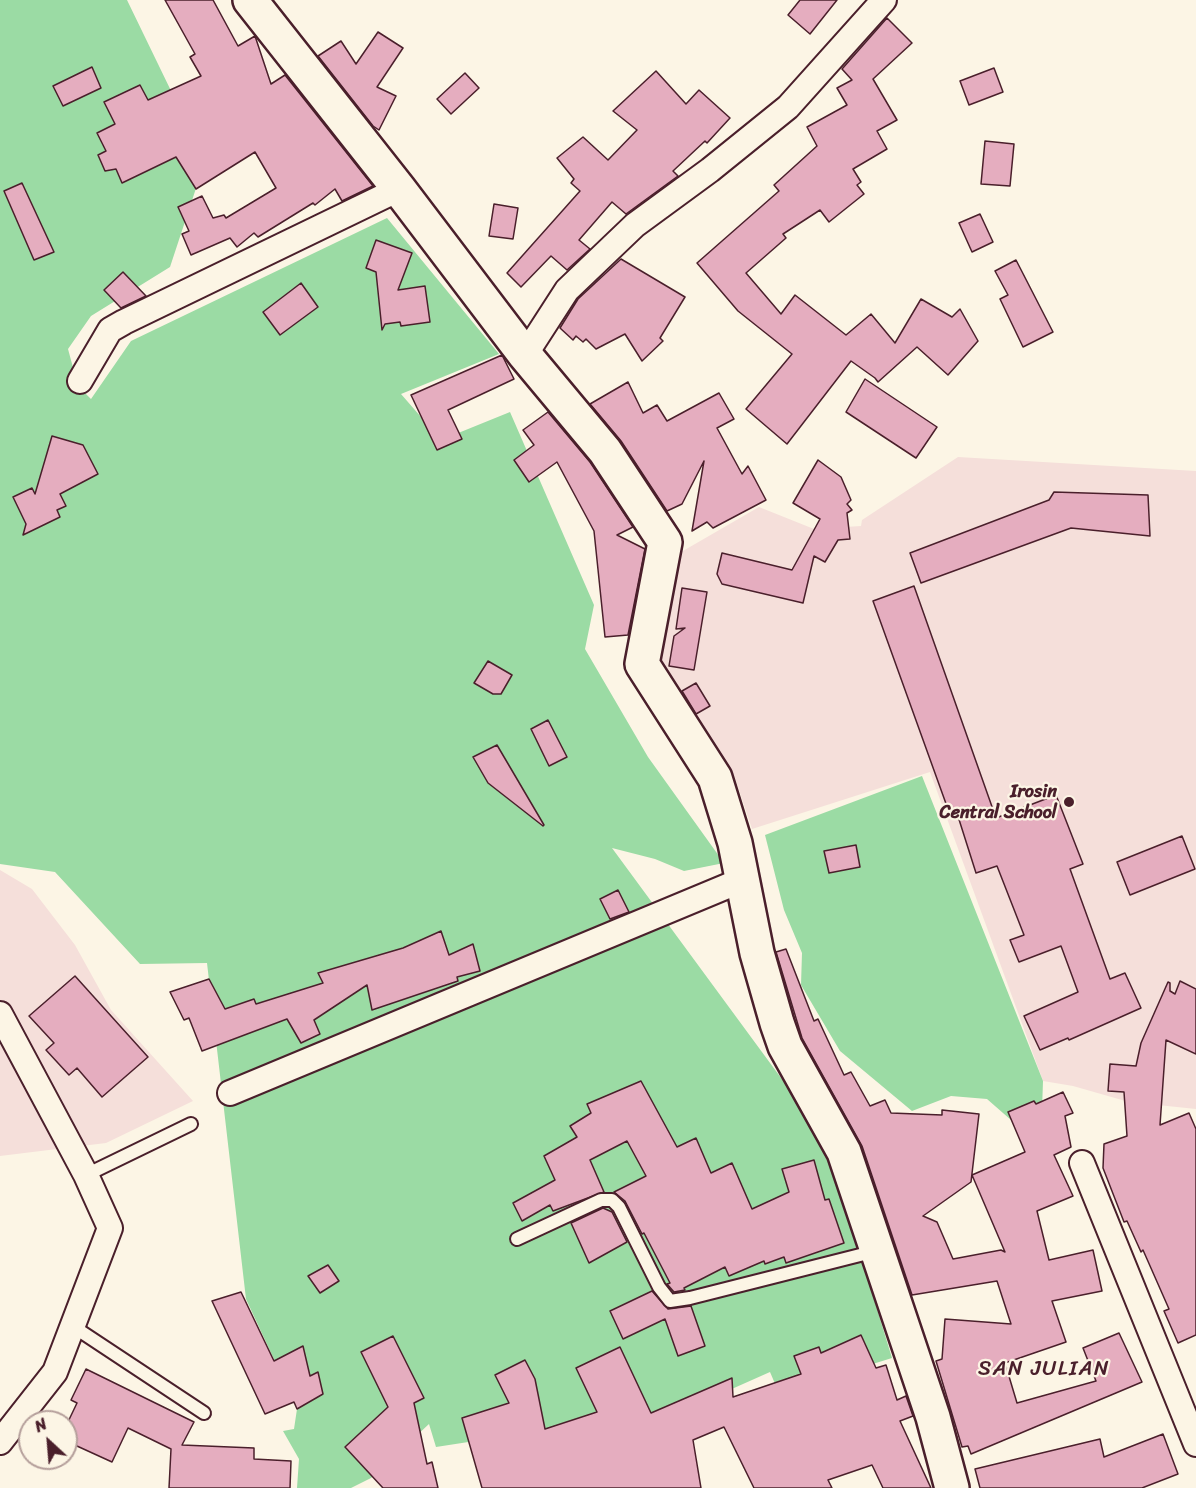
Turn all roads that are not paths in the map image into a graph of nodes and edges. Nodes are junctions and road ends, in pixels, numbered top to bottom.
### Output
1 (250, 0) edge
2 (884, 0) edge
3 (399, 189) junction
4 (525, 355) junction
5 (80, 381) dead end
6 (742, 880) junction
7 (0, 1014) edge
8 (230, 1093) dead end
9 (191, 1124) dead end
10 (1082, 1163) dead end
11 (86, 1175) junction
12 (517, 1239) dead end
13 (877, 1250) junction
14 (74, 1327) junction
15 (204, 1413) dead end
16 (0, 1442) edge
17 (1196, 1444) edge
18 (952, 1488) edge

1 - 3 street
2 - 4 street
3 - 4 street
3 - 5 street
4 - 6 street
6 - 8 street
6 - 13 street
7 - 11 street
9 - 11 lane
10 - 17 street
11 - 14 street
12 - 13 lane
13 - 18 street
14 - 15 lane
14 - 16 street

